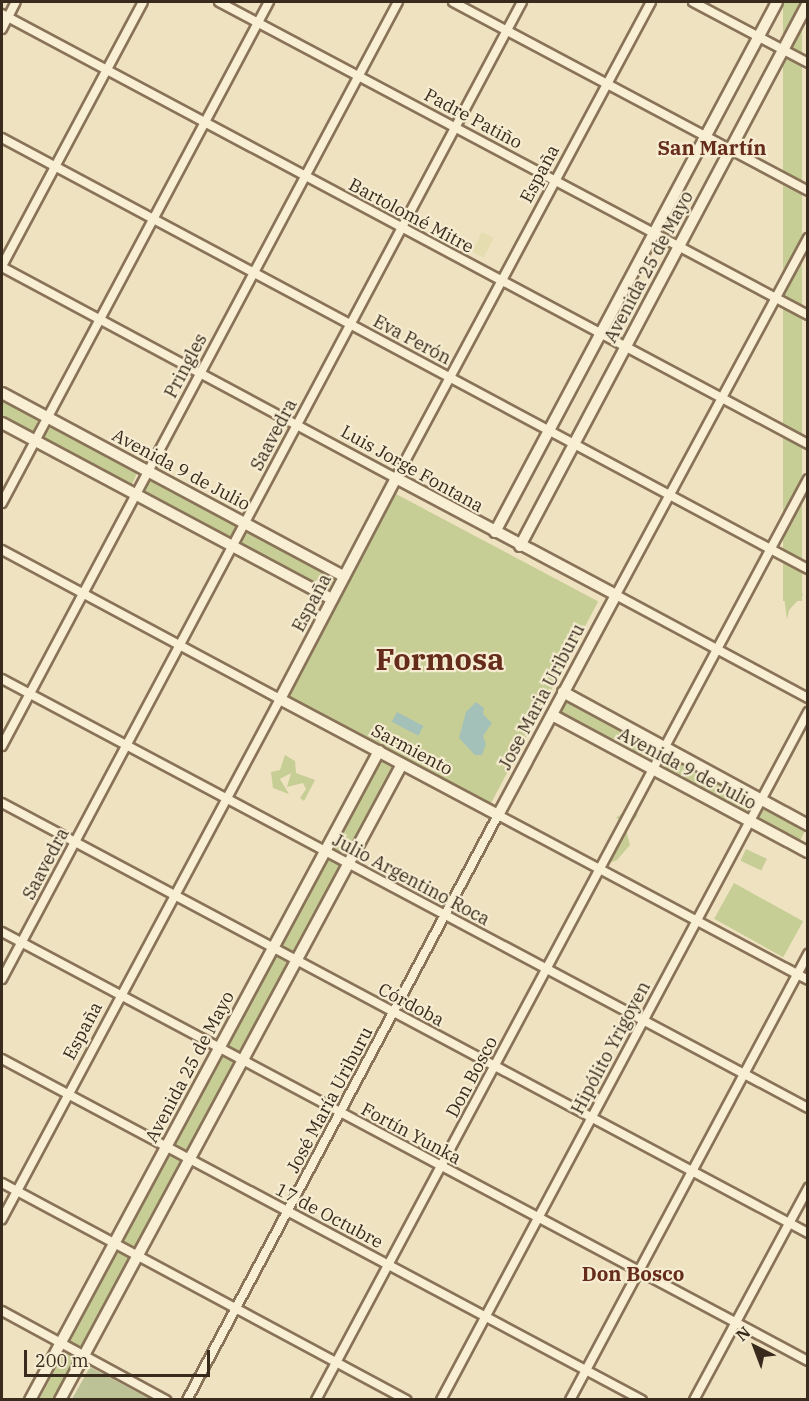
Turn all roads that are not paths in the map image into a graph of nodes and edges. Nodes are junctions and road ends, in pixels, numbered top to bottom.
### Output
1 (16, 2) edge
2 (143, 2) edge
3 (219, 2) edge
4 (269, 2) edge
5 (398, 2) edge
6 (453, 2) edge
7 (522, 2) edge
8 (651, 2) edge
9 (693, 2) edge
10 (777, 2) edge
11 (807, 3) edge
12 (5, 15) edge
13 (258, 22) junction
14 (2, 28) edge
15 (507, 30) junction
16 (758, 36) junction
17 (783, 50) junction
18 (807, 63) edge
19 (106, 70) junction
20 (359, 76) junction
21 (606, 84) junction
22 (205, 123) junction
23 (456, 128) junction
24 (705, 137) junction
25 (2, 138) edge
26 (730, 150) junction
27 (54, 167) junction
28 (304, 176) junction
29 (556, 180) junction
30 (807, 191) edge
31 (153, 219) junction
32 (402, 228) junction
33 (654, 234) junction
34 (807, 237) edge
35 (678, 247) junction
36 (2, 267) edge
37 (253, 273) junction
38 (502, 281) junction
39 (776, 298) junction
40 (807, 315) edge
41 (100, 319) junction
42 (351, 324) junction
43 (600, 334) junction
44 (625, 347) junction
45 (199, 373) junction
46 (451, 378) junction
47 (2, 393) edge
48 (721, 399) junction
49 (47, 418) junction
50 (2, 423) edge
51 (296, 424) junction
52 (549, 430) junction
53 (35, 440) junction
54 (574, 444) junction
55 (807, 444) edge
56 (147, 471) junction
57 (396, 478) junction
58 (807, 479) edge
59 (135, 494) junction
60 (670, 495) junction
61 (2, 503) edge
62 (244, 523) junction
63 (495, 532) junction
64 (232, 546) junction
65 (520, 546) junction
66 (770, 549) junction
67 (2, 550) edge
68 (807, 569) edge
69 (344, 576) junction
70 (83, 593) junction
71 (615, 595) junction
72 (332, 599) junction
73 (179, 644) junction
74 (716, 650) junction
75 (2, 679) edge
76 (563, 692) junction
77 (29, 694) junction
78 (807, 698) edge
79 (280, 699) junction
80 (807, 712) edge
81 (552, 715) junction
82 (125, 745) junction
83 (2, 746) edge
84 (664, 748) junction
85 (379, 751) junction
86 (402, 764) junction
87 (653, 769) junction
88 (225, 799) junction
89 (761, 800) junction
90 (2, 803) edge
91 (498, 815) junction
92 (749, 820) junction
93 (807, 825) edge
94 (75, 842) junction
95 (325, 851) junction
96 (807, 852) edge
97 (348, 864) junction
98 (599, 869) junction
99 (174, 895) junction
100 (446, 916) junction
101 (696, 920) junction
102 (2, 932) edge
103 (21, 942) junction
104 (273, 948) junction
105 (807, 954) edge
106 (298, 961) junction
107 (546, 970) junction
108 (797, 974) junction
109 (2, 979) edge
110 (807, 980) edge
111 (121, 996) junction
112 (394, 1013) junction
113 (643, 1021) junction
114 (219, 1048) junction
115 (2, 1059) edge
116 (244, 1061) junction
117 (495, 1067) junction
118 (744, 1075) junction
119 (68, 1094) junction
120 (807, 1108) edge
121 (340, 1113) junction
122 (591, 1118) junction
123 (166, 1147) junction
124 (190, 1160) junction
125 (441, 1167) junction
126 (692, 1172) junction
127 (2, 1183) edge
128 (807, 1188) edge
129 (16, 1191) junction
130 (287, 1212) junction
131 (538, 1218) junction
132 (2, 1219) edge
133 (789, 1224) junction
134 (807, 1233) edge
135 (114, 1243) junction
136 (138, 1256) junction
137 (388, 1265) junction
138 (638, 1271) junction
139 (236, 1308) junction
140 (2, 1311) edge
141 (485, 1317) junction
142 (736, 1322) junction
143 (61, 1342) junction
144 (84, 1355) junction
145 (807, 1361) edge
146 (336, 1362) junction
147 (586, 1370) junction
148 (30, 1400) edge
149 (60, 1400) edge
150 (166, 1400) edge
151 (187, 1400) edge
152 (316, 1400) edge
153 (407, 1400) edge
154 (441, 1400) edge
155 (570, 1400) edge
156 (642, 1400) edge
157 (694, 1400) edge

1 - 12 street
2 - 19 street
3 - 13 street, Padre Patiño
4 - 13 street
5 - 20 street, Pringles
6 - 15 street
7 - 15 street, Saavedra
8 - 21 street, España
9 - 16 street
10 - 16 main road, Avenida 25 de Mayo
11 - 17 main road, Avenida 25 de Mayo
12 - 14 street
12 - 19 street, Bartolomé Mitre
13 - 20 street, Padre Patiño
13 - 22 street
15 - 21 street
15 - 23 street, Saavedra
16 - 17 street
16 - 24 main road, Avenida 25 de Mayo
17 - 18 street
17 - 26 main road, Avenida 25 de Mayo
19 - 22 street, Bartolomé Mitre
19 - 27 street
20 - 23 street, Padre Patiño
20 - 28 street, Pringles
21 - 24 street
21 - 29 street, España
22 - 28 street, Bartolomé Mitre
22 - 31 street
23 - 29 street, Padre Patiño
23 - 32 street, Saavedra
24 - 26 street
24 - 33 main road, Avenida 25 de Mayo
25 - 27 street, Eva Perón
26 - 30 street
26 - 35 main road, Avenida 25 de Mayo
27 - 31 street, Eva Perón
27 - 36 street
28 - 32 street, Bartolomé Mitre
28 - 37 street, Pringles
29 - 33 street, Padre Patiño
29 - 38 street, España
31 - 37 street, Eva Perón
31 - 41 street
32 - 38 street, Bartolomé Mitre
32 - 42 street, Saavedra
33 - 35 street, Padre Patiño
33 - 43 main road, Avenida 25 de Mayo
34 - 39 street
35 - 39 street, Padre Patiño
35 - 44 main road, Avenida 25 de Mayo
36 - 41 street, Luis Jorge Fontana
37 - 42 street, Eva Perón
37 - 45 street, Pringles
38 - 43 street, Bartolomé Mitre
38 - 46 street, España
39 - 40 street, Padre Patiño
39 - 48 street
41 - 45 street, Luis Jorge Fontana
41 - 49 street
42 - 46 street, Eva Perón
42 - 51 street, Saavedra
43 - 44 street, Bartolomé Mitre
43 - 52 main road, Avenida 25 de Mayo
44 - 48 street, Bartolomé Mitre
44 - 54 main road, Avenida 25 de Mayo
45 - 51 street, Luis Jorge Fontana
45 - 56 street, Pringles
46 - 52 street, Eva Perón
46 - 57 street, España
47 - 49 main road, Avenida 9 de Julio
48 - 55 street, Bartolomé Mitre
48 - 60 street
49 - 53 street
49 - 56 main road, Avenida 9 de Julio
50 - 53 main road
51 - 57 street, Luis Jorge Fontana
51 - 62 street, Saavedra
52 - 54 street, Eva Perón
52 - 63 main road, Avenida 25 de Mayo
53 - 59 main road
53 - 61 street
54 - 60 street, Eva Perón
54 - 65 main road, Avenida 25 de Mayo
56 - 59 street, Pringles
56 - 62 main road, Avenida 9 de Julio
57 - 63 main road, Luis Jorge Fontana
57 - 69 main road, España
58 - 66 street, Don Bosco
59 - 64 main road
59 - 70 street, Pringles
60 - 66 street, Eva Perón
60 - 71 street
62 - 64 street, Saavedra
62 - 69 main road, Avenida 9 de Julio
63 - 65 main road, Luis Jorge Fontana
64 - 72 main road
64 - 73 street, Saavedra
65 - 71 main road, Luis Jorge Fontana
66 - 68 street, Eva Perón
66 - 74 street, Don Bosco
67 - 70 street, Sarmiento
69 - 72 main road, España
70 - 73 street, Sarmiento
70 - 77 street, Pringles
71 - 74 street, Luis Jorge Fontana
71 - 76 main road, Jose Maria Uriburu
72 - 79 main road, España
73 - 79 street, Sarmiento
73 - 82 street, Saavedra
74 - 78 street, Luis Jorge Fontana
74 - 84 street, Don Bosco
75 - 77 street, Julio Argentino Roca
76 - 81 main road, Jose Maria Uriburu
76 - 84 main road, Avenida 9 de Julio
77 - 82 street, Julio Argentino Roca
77 - 83 street, Pringles
79 - 85 main road, Sarmiento
79 - 88 street, España
80 - 89 street, Hipólito Yrigoyen
81 - 87 main road, Avenida 9 de Julio
81 - 91 main road, Jose Maria Uriburu
82 - 88 street, Julio Argentino Roca
82 - 94 street, Saavedra
84 - 87 street, Don Bosco
84 - 89 main road, Avenida 9 de Julio
85 - 86 main road, Sarmiento
85 - 95 main road, Avenida 25 de Mayo
86 - 91 main road, Sarmiento
86 - 97 main road
87 - 92 main road, Avenida 9 de Julio
87 - 98 street, Don Bosco
88 - 95 street, Julio Argentino Roca
88 - 99 street, España
89 - 92 street, Hipólito Yrigoyen
89 - 93 main road, Avenida 9 de Julio
90 - 94 street, Córdoba
91 - 98 street, Sarmiento
91 - 100 street, José María Uriburu
92 - 96 main road, Avenida 9 de Julio
92 - 101 street, Hipólito Yrigoyen
94 - 99 street, Córdoba
94 - 103 street, Saavedra
95 - 97 street, Julio Argentino Roca
95 - 104 main road, Avenida 25 de Mayo
97 - 100 street, Julio Argentino Roca
97 - 106 main road
98 - 101 street, Sarmiento
98 - 107 street, Don Bosco
99 - 104 street, Córdoba
99 - 111 street, España
100 - 107 street, Julio Argentino Roca
100 - 112 street, José María Uriburu
101 - 108 street, Sarmiento
101 - 113 street, Hipólito Yrigoyen
102 - 103 street, Fortín Yunka
103 - 109 street, Saavedra
103 - 111 street, Fortín Yunka
104 - 106 street, Córdoba
104 - 114 main road, Avenida 25 de Mayo
105 - 108 street
106 - 112 street, Córdoba
106 - 116 main road
107 - 113 street, Julio Argentino Roca
107 - 117 street, Don Bosco
108 - 110 street, Sarmiento
108 - 118 street
111 - 114 street, Fortín Yunka
111 - 119 street, España
112 - 117 street, Córdoba
112 - 121 street, José María Uriburu
113 - 118 street, Julio Argentino Roca
113 - 122 street, Hipólito Yrigoyen
114 - 116 street, Fortín Yunka
114 - 123 main road, Avenida 25 de Mayo
115 - 119 street, 17 de Octubre
116 - 121 street, Fortín Yunka
116 - 124 main road
117 - 122 street, Córdoba
117 - 125 street, Don Bosco
118 - 120 street, Julio Argentino Roca
118 - 126 street
119 - 123 street, 17 de Octubre
119 - 129 street, España
121 - 125 street, Fortín Yunka
121 - 130 street, José María Uriburu
122 - 126 street, Córdoba
122 - 131 street, Hipólito Yrigoyen
123 - 124 street, 17 de Octubre
123 - 135 main road, Avenida 25 de Mayo
124 - 130 street, 17 de Octubre
124 - 136 main road
125 - 131 street, Fortín Yunka
125 - 137 street, Don Bosco
126 - 133 street, Córdoba
126 - 138 street
127 - 129 street
128 - 133 street
129 - 132 street, España
129 - 135 street
130 - 137 street, 17 de Octubre
130 - 139 street, José María Uriburu
131 - 138 street, Fortín Yunka
131 - 141 street, Hipólito Yrigoyen
133 - 134 street, Córdoba
133 - 142 street
135 - 136 street
135 - 143 main road, Avenida 25 de Mayo
136 - 139 street
136 - 144 main road
137 - 141 street, 17 de Octubre
137 - 146 street, Don Bosco
138 - 142 street, Fortín Yunka
138 - 147 street
139 - 146 street
139 - 151 street, José María Uriburu
140 - 143 street
141 - 147 street, 17 de Octubre
141 - 154 street, Hipólito Yrigoyen
142 - 145 street, Fortín Yunka
142 - 157 street
143 - 144 street
143 - 148 main road, Avenida 25 de Mayo
144 - 149 main road
144 - 150 street
146 - 152 street, Don Bosco
146 - 153 street
147 - 155 street
147 - 156 street, 17 de Octubre

